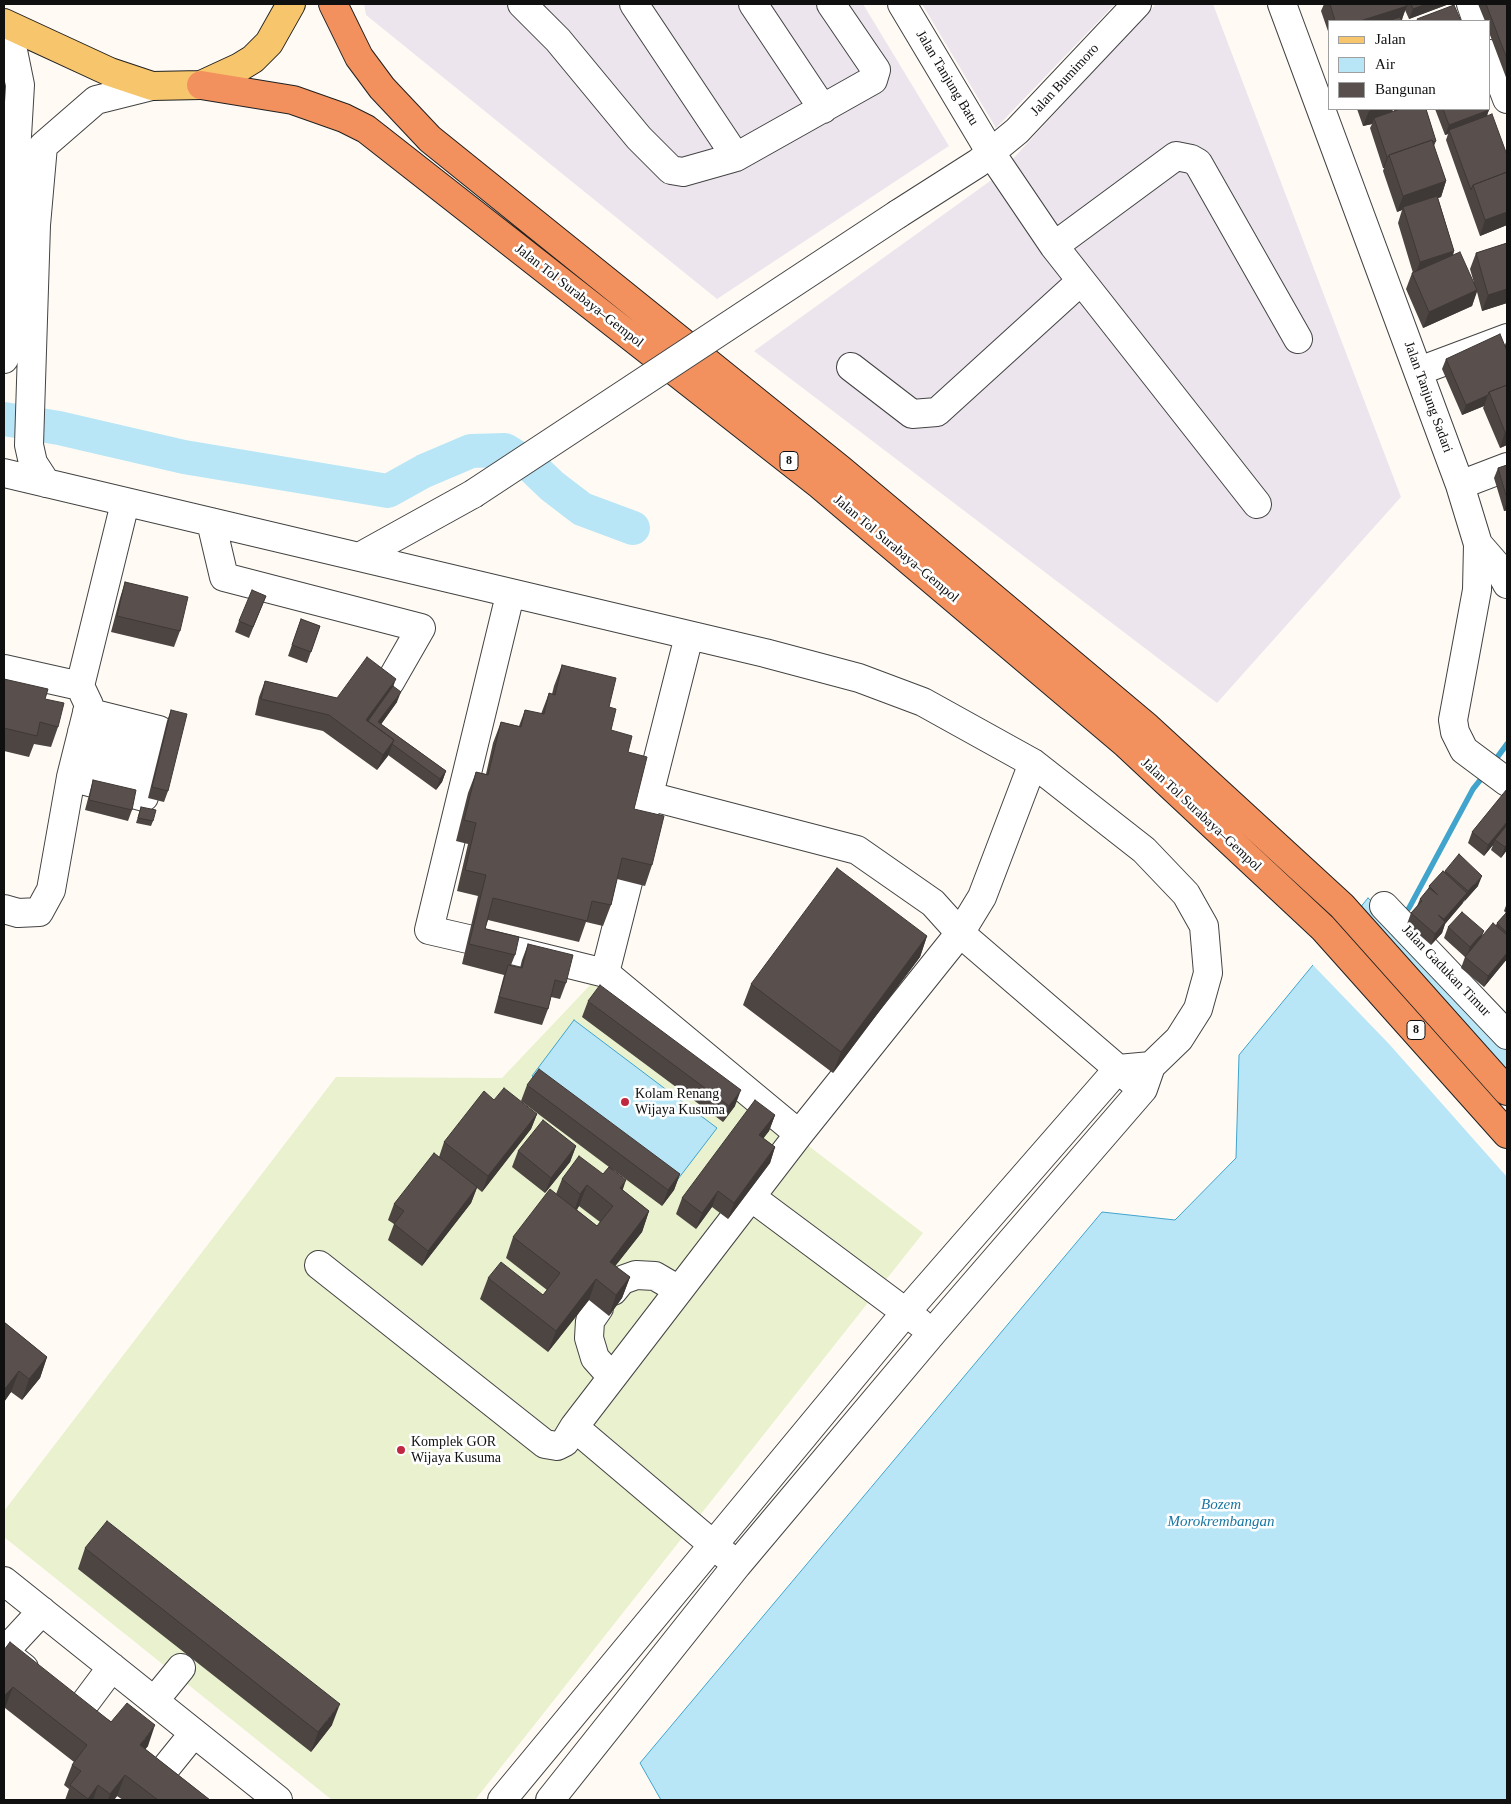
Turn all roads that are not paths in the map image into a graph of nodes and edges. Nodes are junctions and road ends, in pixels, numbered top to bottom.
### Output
1 (291, 4) edge
2 (333, 4) edge
3 (634, 4) edge
4 (753, 4) edge
5 (831, 4) edge
6 (902, 4) edge
7 (1137, 4) edge
8 (1282, 4) edge
9 (1471, 4) edge
10 (537, 8) edge
11 (1477, 20) edge
12 (6, 24) edge
13 (1491, 57) edge
14 (152, 86) junction
15 (201, 86) junction
16 (1507, 99) edge
17 (823, 109) junction
18 (30, 145) junction
19 (991, 153) junction
20 (736, 157) junction
21 (24, 225) junction
22 (1054, 246) junction
23 (1081, 281) junction
24 (1507, 338) edge
25 (1298, 339) dead end
26 (4, 359) edge
27 (851, 367) dead end
28 (1419, 371) junction
29 (1507, 467) edge
30 (4, 473) edge
31 (46, 483) junction
32 (1460, 484) junction
33 (125, 503) junction
34 (1257, 504) dead end
35 (211, 522) junction
36 (1478, 544) junction
37 (361, 556) junction
38 (1507, 584) edge
39 (510, 594) junction
40 (689, 636) junction
41 (4, 669) edge
42 (390, 682) edge
43 (79, 732) junction
44 (1033, 763) junction
45 (1504, 779) edge
46 (649, 796) junction
47 (640, 833) edge
48 (628, 882) dead end
49 (4, 909) edge
50 (1392, 915) dead end
51 (960, 933) junction
52 (605, 973) junction
53 (1507, 1035) edge
54 (1118, 1069) junction
55 (1147, 1078) junction
56 (1507, 1091) edge
57 (799, 1134) junction
58 (1507, 1134) edge
59 (751, 1197) junction
60 (319, 1265) dead end
61 (679, 1290) junction
62 (906, 1312) junction
63 (933, 1332) junction
64 (612, 1377) junction
65 (574, 1427) junction
66 (789, 1452) junction
67 (814, 1473) junction
68 (713, 1545) junction
69 (737, 1566) junction
70 (4, 1581) edge
71 (42, 1611) junction
72 (4, 1652) edge
73 (112, 1667) junction
74 (181, 1668) dead end
75 (154, 1701) junction
76 (79, 1711) junction
77 (102, 1730) edge
78 (194, 1733) junction
79 (138, 1758) edge
80 (273, 1799) edge
81 (502, 1800) edge
82 (550, 1800) edge

1 - 15 main road
2 - 56 highway, Jalan Tol Surabaya–Gempol / 8
3 - 20 street
4 - 17 street
5 - 17 street
6 - 19 street, Jalan Tanjung Batu
7 - 19 street, Jalan Bumimoro
8 - 28 street, Jalan Tanjung Sadari
9 - 11 street
10 - 20 street
12 - 14 main road
12 - 18 street
13 - 16 street
14 - 15 main road
14 - 18 street
15 - 58 highway, Jalan Tol Surabaya–Gempol / 8
17 - 20 street
18 - 21 street
19 - 22 street, Jalan Tanjung Batu
19 - 37 street, Jalan Bumimoro, bridge
21 - 26 street
21 - 31 street
22 - 23 street, Jalan Tanjung Batu
22 - 25 street
23 - 27 street
23 - 34 street, Jalan Tanjung Batu
24 - 28 street
28 - 32 street, Jalan Tanjung Sadari
29 - 32 street
30 - 31 street
31 - 33 street
32 - 36 street, Jalan Tanjung Sadari
33 - 35 street
33 - 43 street
35 - 37 street
35 - 42 street
36 - 38 street
36 - 45 street, Jalan Tanjung Sadari
37 - 39 street
39 - 40 street
39 - 52 street
40 - 44 street
40 - 46 street
41 - 43 street
43 - 43 street
43 - 49 street
44 - 51 street
44 - 55 street
46 - 47 street
46 - 51 street
48 - 52 street
50 - 53 street, Jalan Gadukan Timur
51 - 54 street
51 - 57 street
52 - 57 street
54 - 55 street
54 - 62 street
55 - 63 street
57 - 59 street
59 - 61 street
59 - 62 street
60 - 65 street
61 - 64 street
61 - 64 street
62 - 63 street
62 - 66 street
63 - 67 street
64 - 65 street
65 - 68 street
66 - 67 street
66 - 68 street
67 - 69 street
68 - 69 street
68 - 81 street
69 - 82 street
70 - 71 street
71 - 72 street
71 - 73 street
72 - 76 street
73 - 75 street
73 - 76 street
74 - 75 street
75 - 78 street
76 - 77 street
78 - 79 street
78 - 80 street

